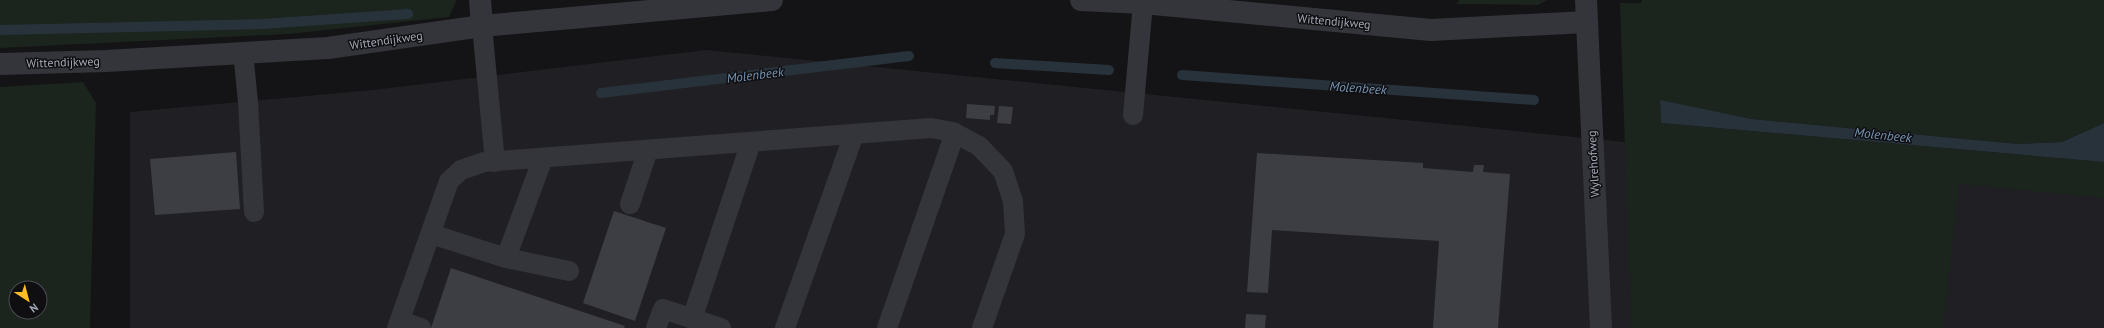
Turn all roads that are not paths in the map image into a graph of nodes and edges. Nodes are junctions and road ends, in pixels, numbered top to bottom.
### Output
1 (480, 0) edge
2 (772, 0) edge
3 (1081, 0) edge
4 (1586, 0) edge
5 (1143, 3) junction
6 (1586, 22) junction
7 (482, 26) junction
8 (243, 52) junction
9 (0, 64) edge
10 (1132, 115) dead end
11 (955, 133) junction
12 (854, 134) junction
13 (752, 142) junction
14 (648, 150) junction
15 (543, 158) junction
16 (495, 162) junction
17 (630, 204) dead end
18 (254, 212) dead end
19 (431, 234) junction
20 (506, 258) junction
21 (569, 271) dead end
22 (692, 318) junction
23 (399, 325) edge
24 (421, 328) edge
25 (656, 328) edge
26 (721, 328) edge
27 (785, 328) edge
28 (887, 328) edge
29 (982, 328) edge
30 (1601, 328) edge

1 - 7 street
2 - 7 street, Wittendijkweg
3 - 5 street, Wittendijkweg
4 - 6 street, Wylrehofweg
5 - 6 street, Wittendijkweg
5 - 10 lane
6 - 30 street, Wylrehofweg
7 - 8 street, Wittendijkweg
7 - 16 lane
8 - 9 street, Wittendijkweg
8 - 18 lane
11 - 12 lane
11 - 28 lane
11 - 29 lane
12 - 13 lane
12 - 27 lane
13 - 14 lane
13 - 22 lane
14 - 15 lane
14 - 17 lane
15 - 16 lane
15 - 20 lane
16 - 19 lane
19 - 20 lane
19 - 23 lane
20 - 21 lane
22 - 25 lane
22 - 26 lane
23 - 24 lane

